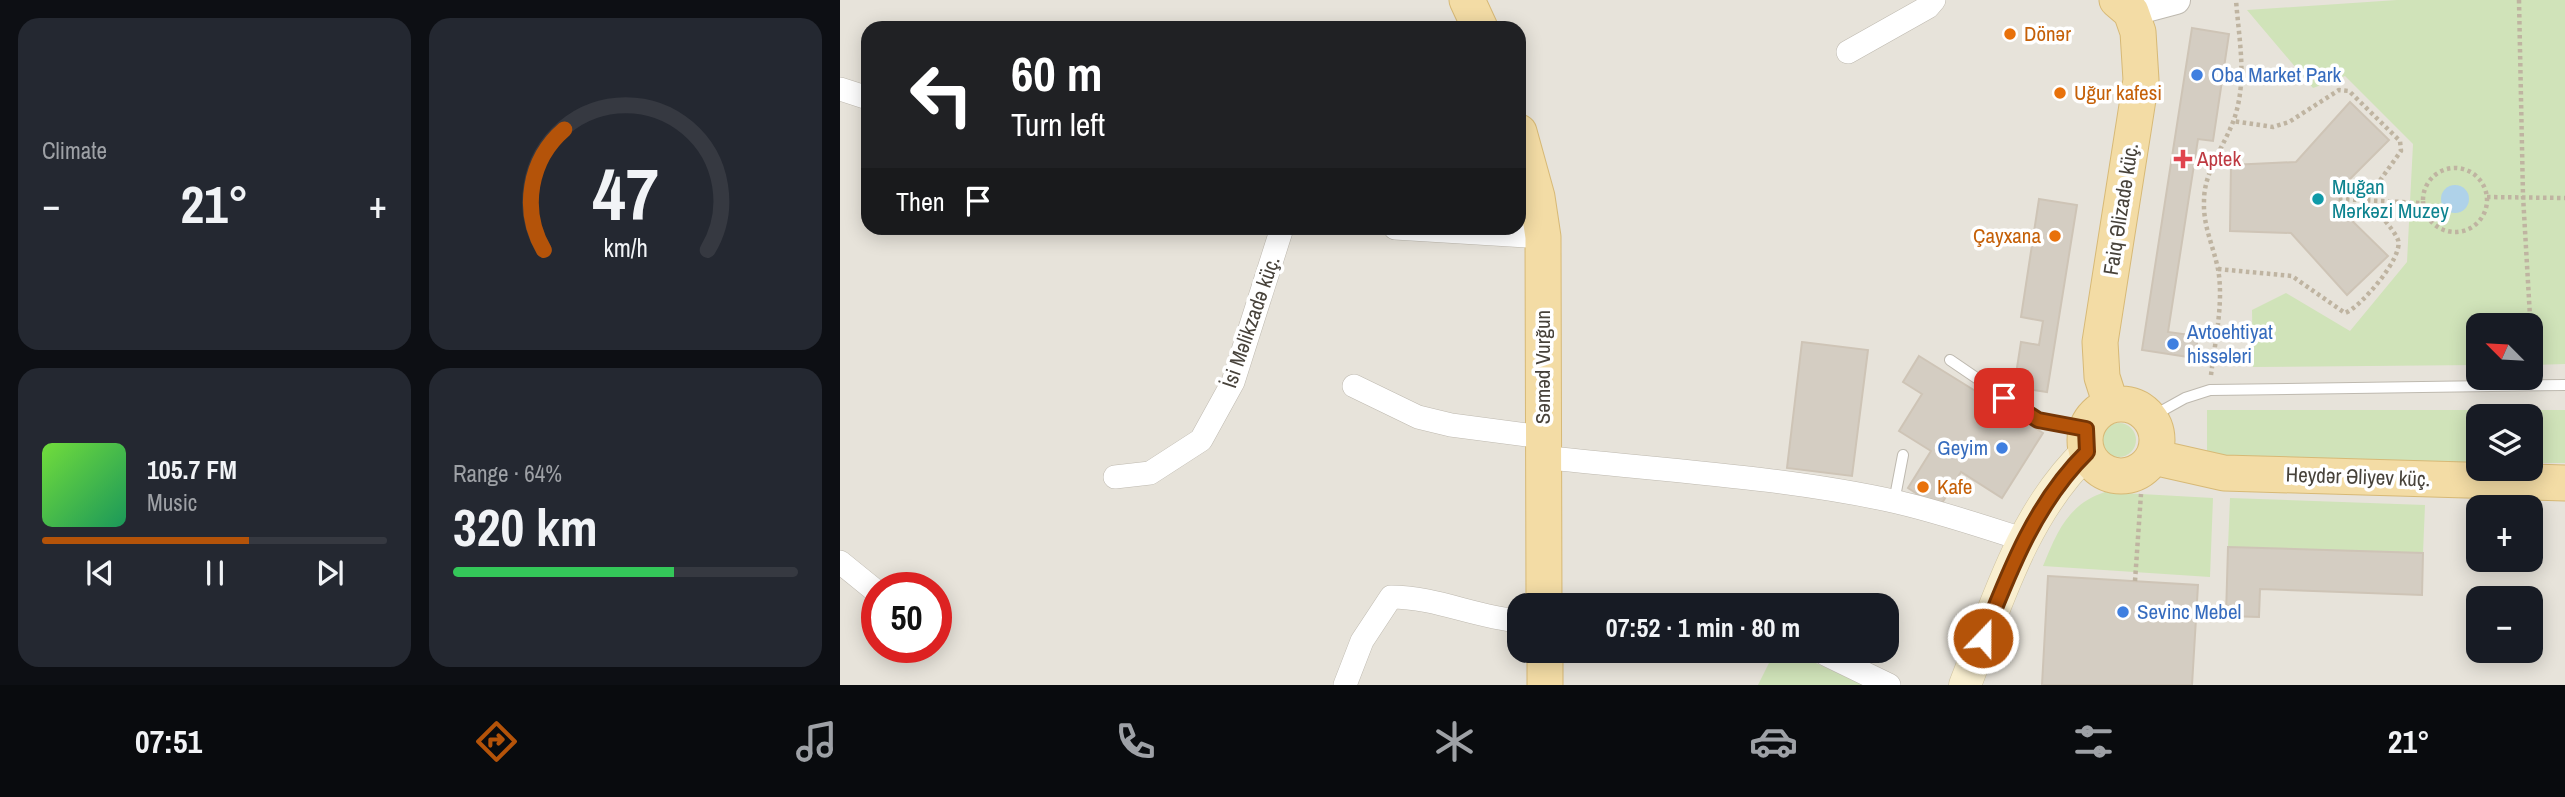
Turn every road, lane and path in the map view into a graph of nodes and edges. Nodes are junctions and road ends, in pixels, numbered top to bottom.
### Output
1 (1466, 0) edge
2 (1934, 0) edge
3 (2176, 0) edge
4 (2236, 0) edge
5 (2519, 0) edge
6 (2124, 6) edge
7 (1476, 21) edge
8 (1847, 52) dead end
9 (840, 89) edge
10 (861, 96) edge
11 (2233, 121) junction
12 (1526, 157) edge
13 (2524, 196) junction
14 (2487, 197) junction
15 (2565, 198) edge
16 (2339, 200) dead end
17 (2366, 200) junction
18 (2422, 203) junction
19 (1280, 235) edge
20 (1510, 235) edge
21 (1543, 237) junction
22 (2218, 269) junction
23 (2530, 313) edge
24 (1950, 360) dead end
25 (2565, 385) edge
26 (1354, 386) dead end
27 (2543, 386) edge
28 (2466, 387) edge
29 (2210, 390) junction
30 (2111, 405) junction
31 (2149, 418) junction
32 (2086, 441) junction
33 (1542, 447) junction
34 (1903, 455) dead end
35 (2153, 457) junction
36 (1115, 477) dead end
37 (2565, 483) edge
38 (2141, 494) dead end
39 (1894, 502) junction
40 (2025, 540) junction
41 (840, 562) edge
42 (861, 579) edge
43 (2135, 581) dead end
44 (1544, 593) edge
45 (1507, 620) edge
46 (1545, 663) edge
47 (1844, 663) edge
48 (1345, 685) edge
49 (1545, 685) edge
50 (1889, 685) edge
51 (1965, 685) edge

1 - 7 main road
2 - 8 street
3 - 6 street, Faiq Əlizadə küç.
4 - 11 path
5 - 13 path
6 - 30 main road, Faiq Əlizadə küç.
9 - 10 street
11 - 17 path
11 - 22 path
12 - 21 main road, Səməd Vurğun
13 - 14 path
13 - 15 path
13 - 23 path
14 - 18 path
14 - 18 path
16 - 17 path
17 - 18 path
17 - 22 path
19 - 36 street, İsi Məlikzadə küç.
20 - 21 street
21 - 33 main road, Səməd Vurğun
22 - 29 path
24 - 32 lane
25 - 27 lane
26 - 33 street
28 - 29 lane
29 - 31 lane
30 - 31 main road
30 - 32 main road
31 - 35 main road
32 - 35 main road
32 - 40 main road
33 - 39 street
33 - 44 main road, Səməd Vurğun
34 - 39 lane
35 - 37 main road, Heydər Əliyev küç.
38 - 43 path
39 - 40 street
40 - 51 main road
41 - 42 street
45 - 48 street
46 - 49 main road
47 - 50 street

